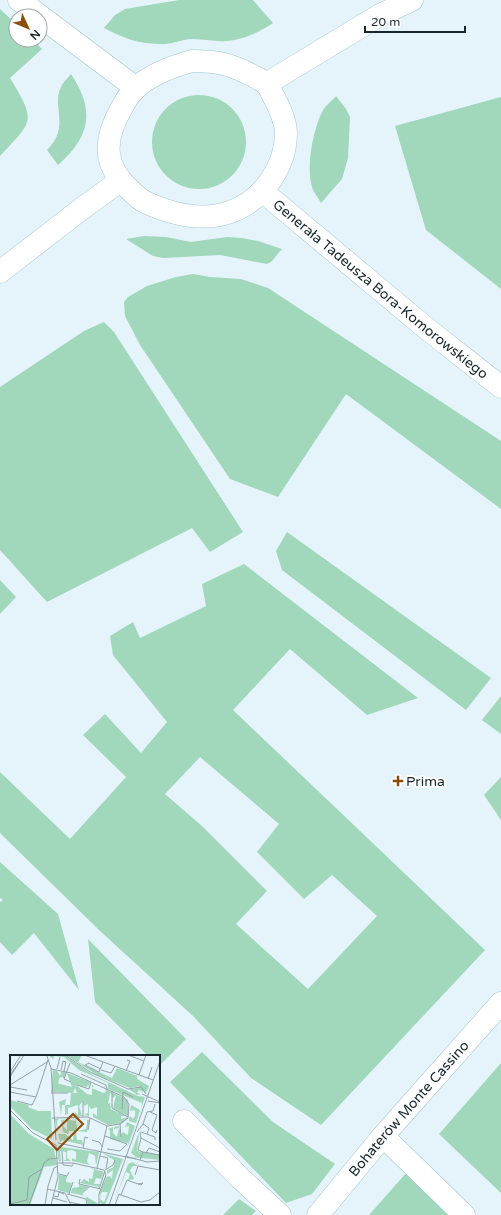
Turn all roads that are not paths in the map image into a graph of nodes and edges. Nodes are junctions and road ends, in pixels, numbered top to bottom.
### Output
1 (19, 0) edge
2 (412, 0) edge
3 (30, 8) edge
4 (48, 22) edge
5 (266, 84) junction
6 (136, 88) junction
7 (120, 181) junction
8 (262, 191) junction
9 (0, 272) edge
10 (501, 387) edge
11 (501, 1003) edge
12 (184, 1121) dead end
13 (384, 1136) junction
14 (280, 1215) edge
15 (318, 1215) edge
16 (464, 1215) edge

1 - 3 street
2 - 5 street
4 - 6 street
5 - 6 street
5 - 8 street
6 - 7 street
7 - 8 street
7 - 9 street
8 - 10 street, Generała Tadeusza Bora-Komorowskiego
11 - 13 street, Bohaterów Monte Cassino
12 - 14 street
13 - 15 street, Bohaterów Monte Cassino
13 - 16 street

